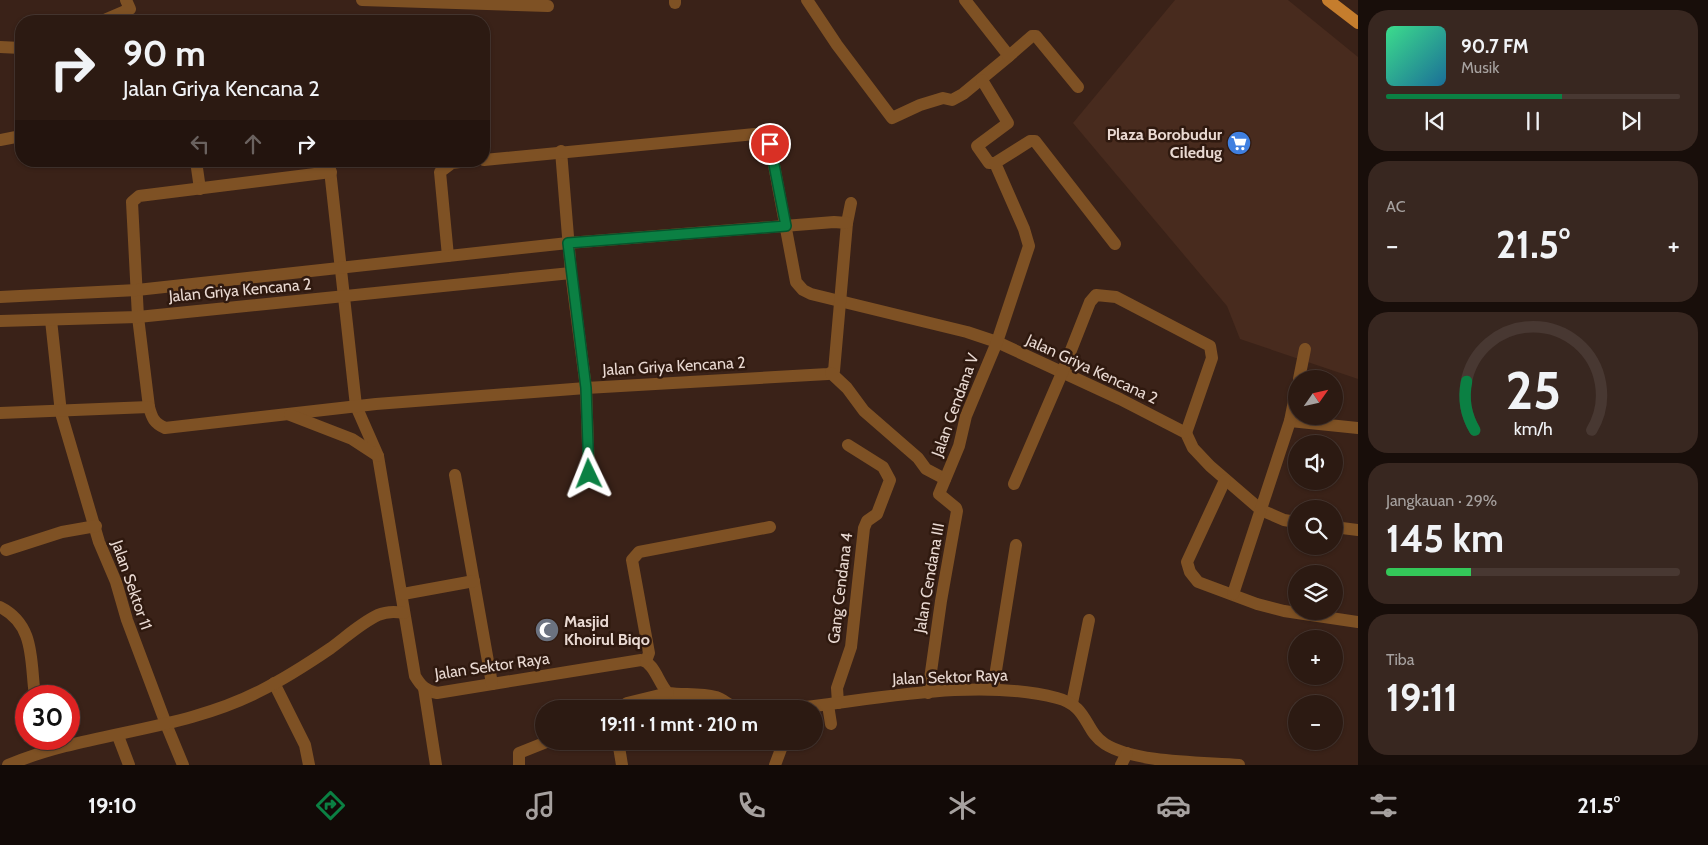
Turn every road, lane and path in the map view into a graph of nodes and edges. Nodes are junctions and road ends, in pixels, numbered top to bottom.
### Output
1 (126, 0) edge
2 (362, 0) edge
3 (808, 0) edge
4 (965, 0) edge
5 (1328, 0) edge
6 (548, 6) dead end
7 (116, 15) edge
8 (1358, 23) edge
9 (0, 47) edge
10 (15, 48) edge
11 (1009, 56) junction
12 (982, 80) junction
13 (1078, 87) dead end
14 (0, 135) edge
15 (15, 136) edge
16 (561, 151) junction
17 (490, 159) edge
18 (995, 163) junction
19 (197, 167) edge
20 (330, 167) edge
21 (447, 167) edge
22 (200, 189) junction
23 (851, 203) dead end
24 (847, 223) junction
25 (786, 226) junction
26 (568, 243) junction
27 (1115, 244) dead end
28 (448, 256) junction
29 (342, 266) junction
30 (571, 273) junction
31 (137, 290) junction
32 (0, 297) edge
33 (345, 297) junction
34 (841, 301) junction
35 (138, 317) junction
36 (51, 320) junction
37 (0, 321) edge
38 (996, 342) junction
39 (1305, 349) dead end
40 (1301, 370) edge
41 (832, 373) junction
42 (1062, 373) junction
43 (586, 388) junction
44 (356, 406) junction
45 (149, 407) junction
46 (61, 412) junction
47 (0, 413) edge
48 (287, 414) junction
49 (1289, 425) edge
50 (1329, 425) edge
51 (1358, 428) edge
52 (1186, 433) junction
53 (848, 445) dead end
54 (378, 456) junction
55 (589, 474) dead end
56 (455, 475) dead end
57 (945, 479) junction
58 (1225, 480) junction
59 (1014, 484) dead end
60 (1261, 510) junction
61 (1288, 521) edge
62 (96, 526) junction
63 (770, 528) dead end
64 (1343, 528) edge
65 (1358, 530) edge
66 (1016, 545) dead end
67 (6, 550) dead end
68 (474, 581) junction
69 (403, 594) junction
70 (1233, 594) junction
71 (0, 606) edge
72 (404, 613) junction
73 (1089, 620) dead end
74 (1358, 622) edge
75 (646, 661) junction
76 (274, 683) junction
77 (492, 684) junction
78 (34, 685) edge
79 (424, 688) junction
80 (993, 689) junction
81 (668, 693) junction
82 (928, 693) junction
83 (639, 700) edge
84 (722, 700) edge
85 (1072, 703) junction
86 (833, 704) junction
87 (823, 705) edge
88 (166, 724) junction
89 (831, 724) dead end
90 (118, 736) junction
91 (80, 740) edge
92 (535, 747) edge
93 (38, 750) edge
94 (620, 750) edge
95 (781, 750) edge
96 (1126, 752) junction
97 (8, 765) edge
98 (129, 765) edge
99 (183, 765) edge
100 (309, 765) edge
101 (436, 765) edge
102 (519, 765) edge
103 (622, 765) edge
104 (775, 765) edge
105 (1121, 765) edge
106 (1232, 765) edge
107 (1239, 765) edge

1 - 7 street
2 - 6 street
3 - 12 street
4 - 11 street
5 - 8 main road
9 - 10 street
11 - 12 street
11 - 13 street
12 - 18 street
14 - 15 street
16 - 17 street, Jalan Griya Kencana 2
16 - 25 street, Jalan Griya Kencana 2
16 - 26 street
18 - 27 street
18 - 38 street, Jalan Cendana V
19 - 22 street
20 - 22 street
20 - 29 street
21 - 28 street
22 - 31 street, Jalan Griya Kencana 2
23 - 24 street
24 - 25 street, Jalan Griya Kencana 2
24 - 34 street
25 - 26 street, Jalan Griya Kencana 2
25 - 34 street, Jalan Griya Kencana 2
26 - 28 street, Jalan Griya Kencana 2
26 - 30 street
28 - 29 street, Jalan Griya Kencana 2
29 - 31 street, Jalan Griya Kencana 2
29 - 33 street
30 - 33 street, Jalan Griya Kencana 2
30 - 43 street
31 - 32 street, Jalan Griya Kencana 2
31 - 35 street, Jalan Griya Kencana 2
33 - 35 street, Jalan Griya Kencana 2
33 - 44 street
34 - 38 street, Jalan Griya Kencana 2
34 - 41 street
35 - 36 street, Jalan Griya Kencana 2
35 - 45 street, Jalan Griya Kencana 2
36 - 37 street, Jalan Griya Kencana 2
36 - 46 street
38 - 42 street, Jalan Griya Kencana 2
38 - 57 street, Jalan Cendana V
39 - 40 street
41 - 43 street, Jalan Griya Kencana 2
41 - 57 street
42 - 52 street, Jalan Griya Kencana 2
42 - 52 street
42 - 59 street
43 - 44 street, Jalan Griya Kencana 2
43 - 55 street
44 - 48 street, Jalan Griya Kencana 2
44 - 54 street
45 - 46 street
45 - 48 street, Jalan Griya Kencana 2
46 - 47 street
46 - 62 street, Jalan Sektor 11
48 - 54 street, Jalan Griya Kencana 2
49 - 60 street
50 - 51 street
52 - 58 street
53 - 86 street, Gang Cendana 4
54 - 69 street
56 - 68 street
57 - 82 street, Jalan Cendana III
58 - 60 street
58 - 70 street
60 - 61 street
60 - 70 street
62 - 67 street
62 - 88 street, Jalan Sektor 11
63 - 75 street
64 - 65 street
66 - 80 street
68 - 69 street
68 - 77 street
69 - 72 street
70 - 74 street
71 - 78 street
72 - 76 street
72 - 79 street, Jalan Sektor Raya
73 - 85 street
75 - 77 street, Jalan Sektor Raya
75 - 81 street
76 - 88 street
76 - 100 street
77 - 79 street, Jalan Sektor Raya
79 - 101 street
80 - 82 street, Jalan Sektor Raya
80 - 85 street, Jalan Sektor Raya
81 - 83 street
81 - 84 street
82 - 86 street, Jalan Sektor Raya
85 - 96 street
86 - 87 street, Jalan Sektor Raya
86 - 89 street
88 - 90 street
88 - 99 street, Jalan Sektor 11
90 - 91 street
90 - 98 street
92 - 102 street
93 - 97 street
94 - 103 street
95 - 104 street
96 - 105 street
96 - 106 street
106 - 107 street

